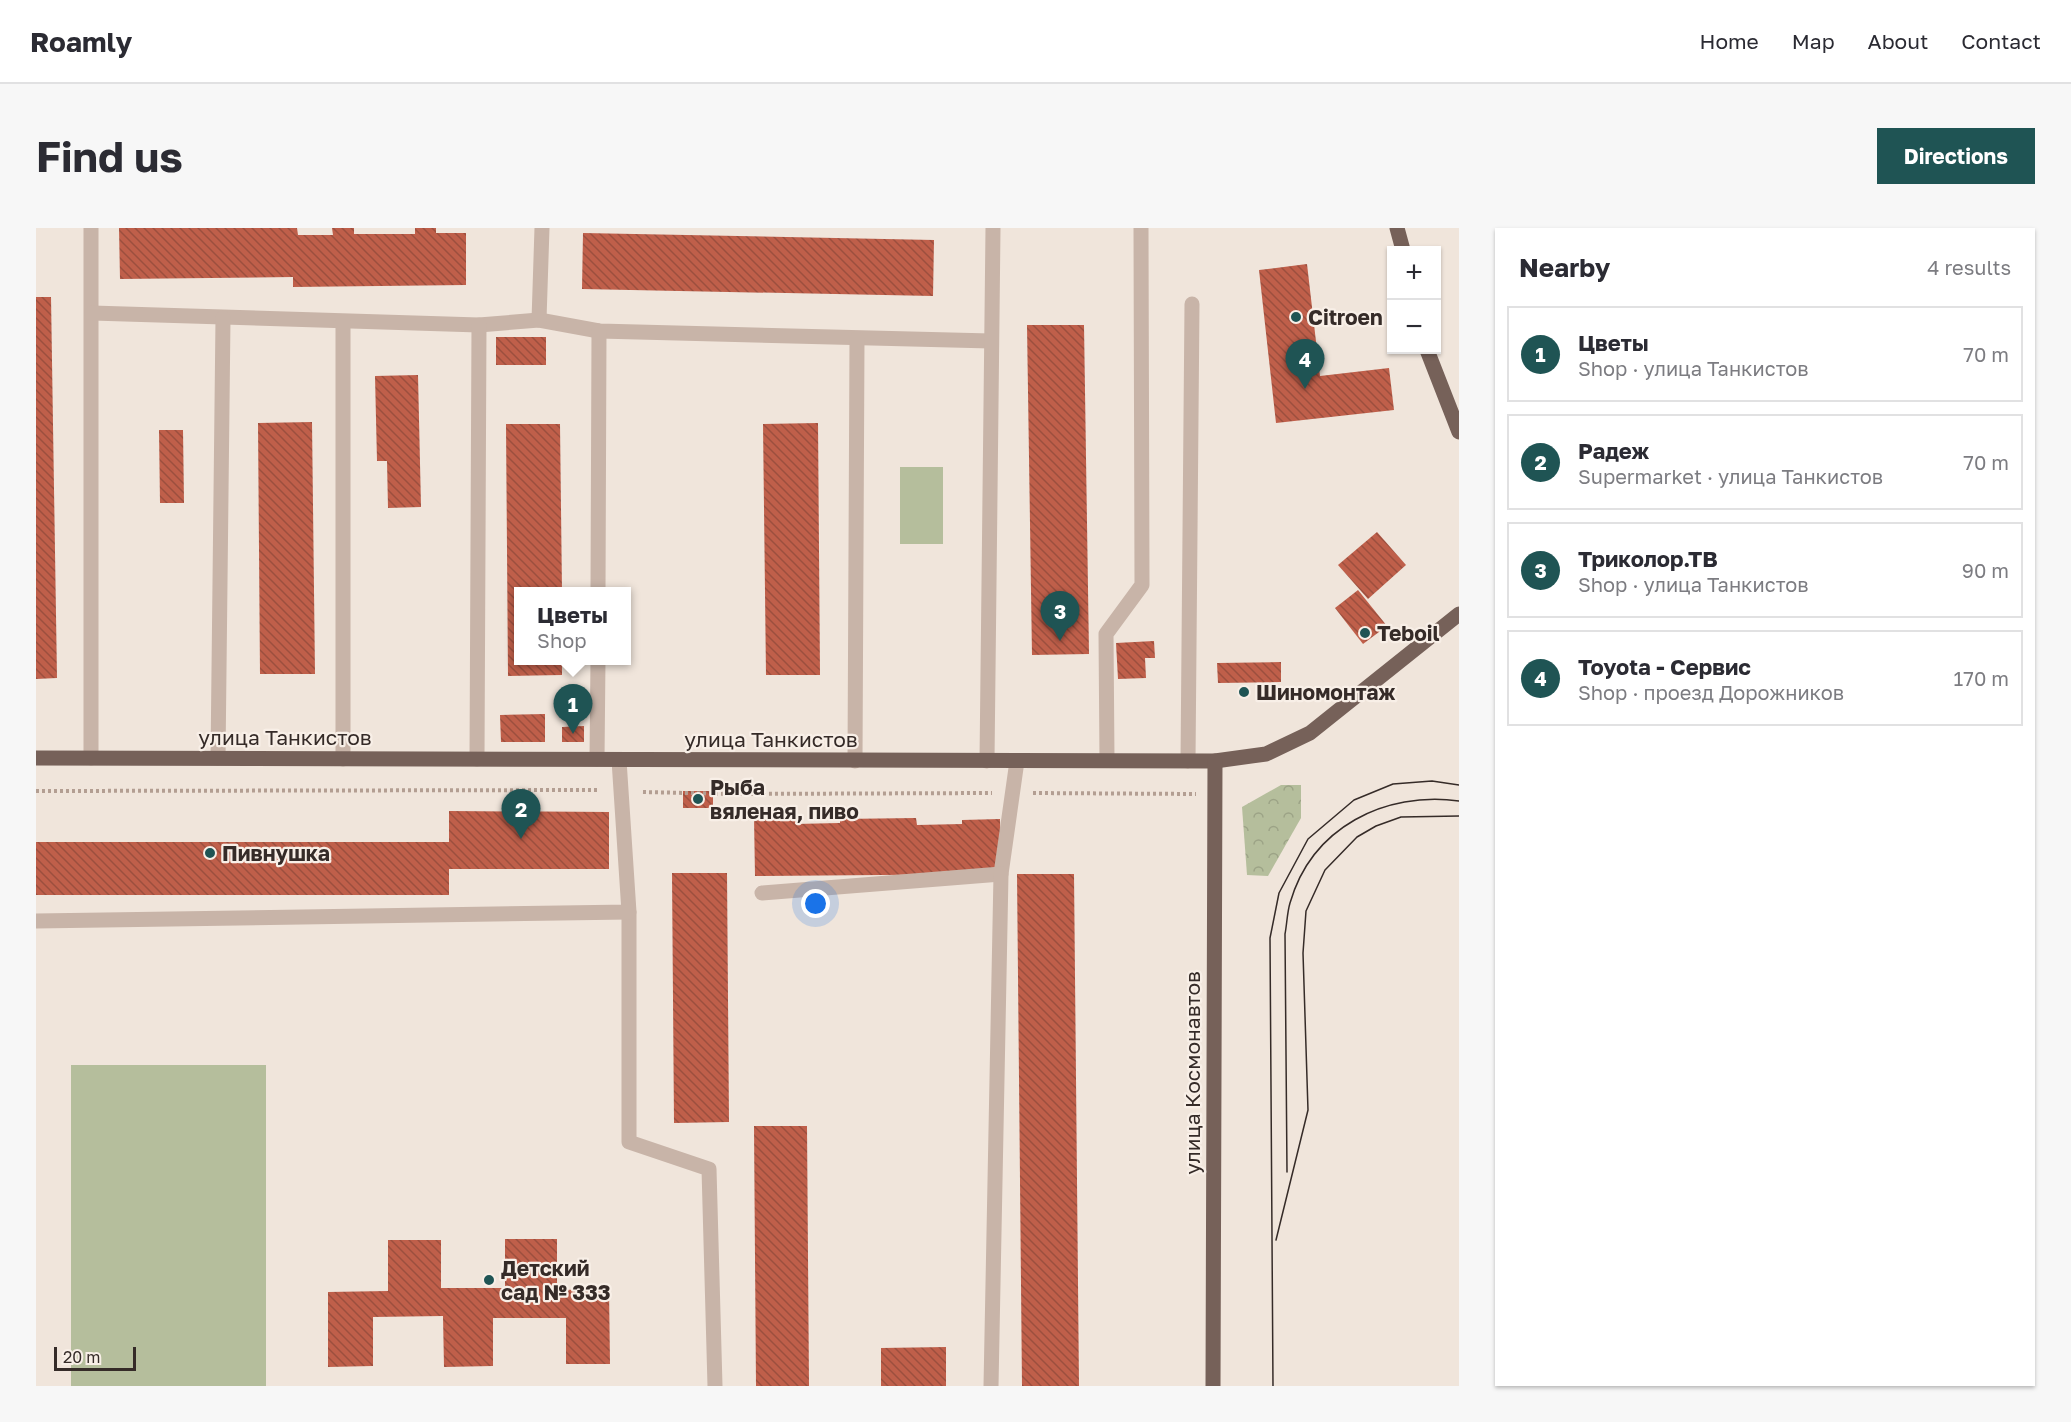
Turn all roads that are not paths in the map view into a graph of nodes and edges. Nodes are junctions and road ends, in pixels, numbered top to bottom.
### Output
1 (91, 228) edge
2 (542, 228) edge
3 (993, 228) edge
4 (1141, 228) edge
5 (1397, 228) edge
6 (1402, 246) edge
7 (1192, 304) dead end
8 (92, 313) junction
9 (223, 318) junction
10 (539, 320) junction
11 (343, 322) junction
12 (479, 325) junction
13 (599, 331) junction
14 (857, 339) junction
15 (991, 341) junction
16 (1429, 354) edge
17 (1459, 432) edge
18 (598, 587) edge
19 (1459, 614) edge
20 (597, 665) edge
21 (36, 758) edge
22 (91, 758) junction
23 (219, 758) junction
24 (343, 759) junction
25 (477, 759) junction
26 (597, 759) junction
27 (619, 760) junction
28 (855, 760) junction
29 (1107, 760) junction
30 (1215, 760) junction
31 (987, 761) junction
32 (1017, 761) junction
33 (1188, 761) junction
34 (1001, 874) junction
35 (762, 893) dead end
36 (629, 912) junction
37 (36, 921) edge
38 (715, 1386) edge
39 (991, 1386) edge
40 (1213, 1386) edge

1 - 8 lane
2 - 10 lane
3 - 15 lane
4 - 29 lane
5 - 6 main road
7 - 33 lane
8 - 9 lane
8 - 22 lane
9 - 11 lane
9 - 23 lane
10 - 12 lane
10 - 13 lane
11 - 12 lane
11 - 24 lane
12 - 25 lane
13 - 14 lane
13 - 18 lane
14 - 15 lane
14 - 28 lane
15 - 31 lane
16 - 17 main road
19 - 30 main road, улица Танкистов
20 - 26 lane
21 - 22 main road, улица Танкистов
22 - 23 main road, улица Танкистов
23 - 24 main road, улица Танкистов
24 - 25 main road, улица Танкистов
25 - 26 main road, улица Танкистов
26 - 27 main road, улица Танкистов
27 - 28 main road, улица Танкистов
27 - 36 lane
28 - 31 main road, улица Танкистов
29 - 32 main road, улица Танкистов
29 - 33 main road, улица Танкистов
30 - 33 main road, улица Танкистов
30 - 40 main road, улица Космонавтов
31 - 32 main road, улица Танкистов
32 - 34 lane
34 - 35 lane
34 - 39 lane
36 - 37 lane
36 - 38 lane

